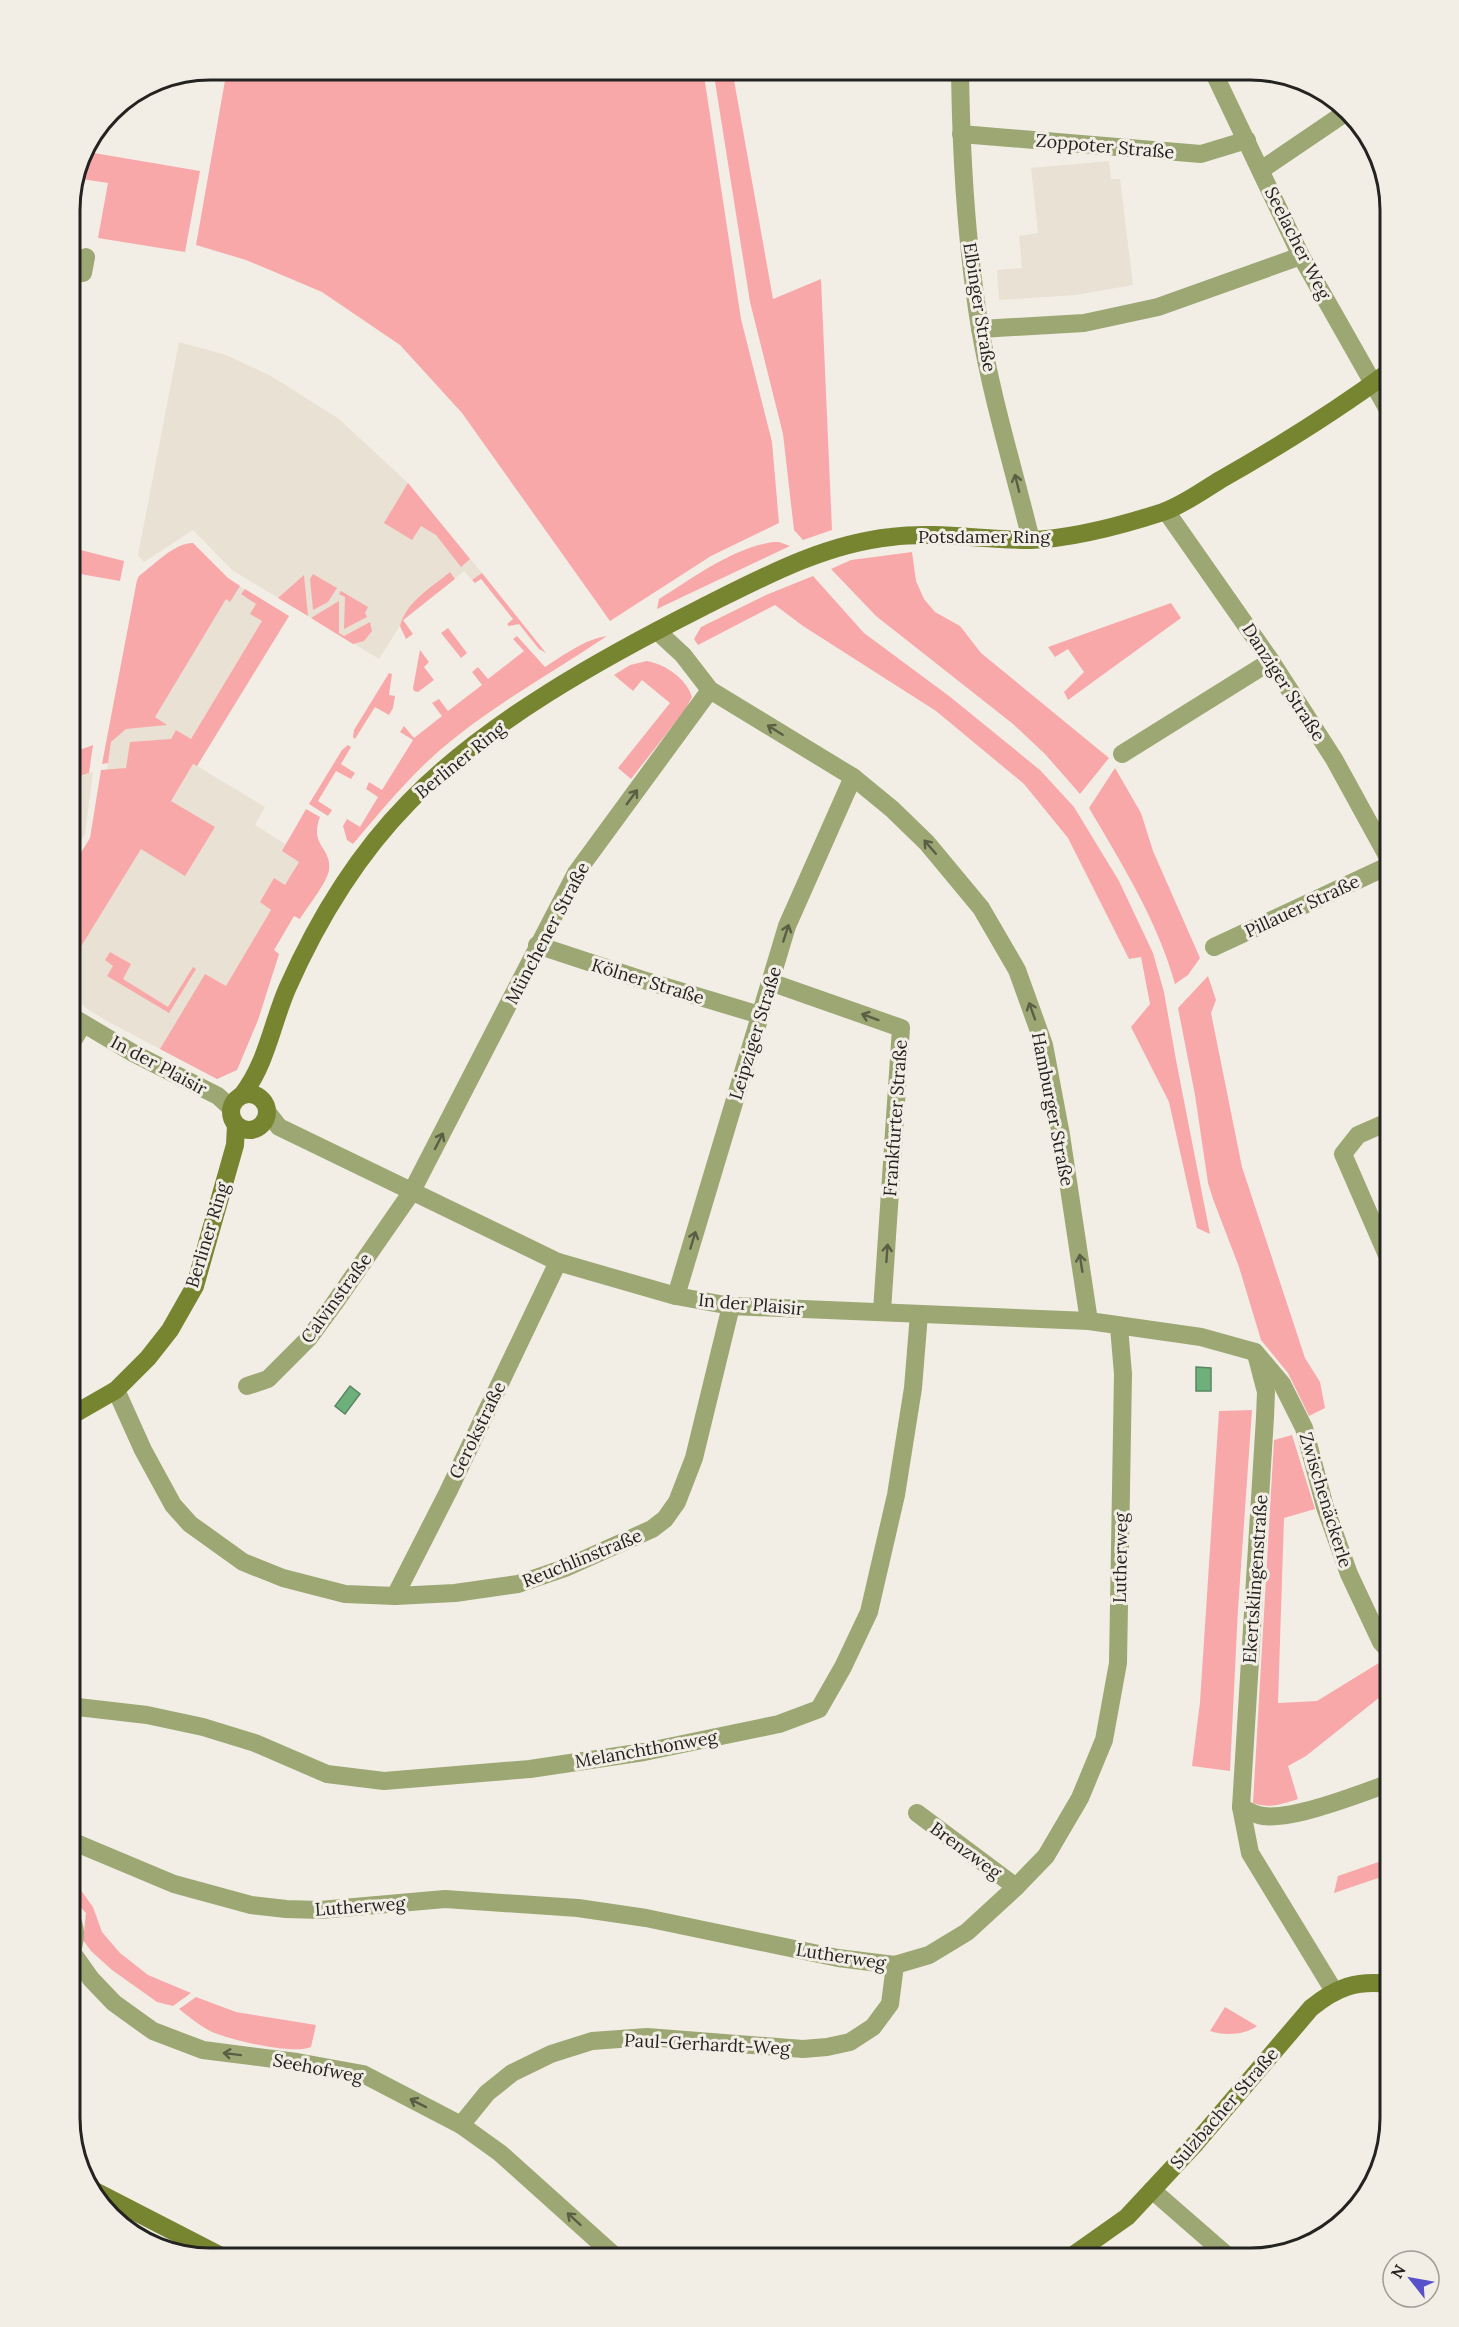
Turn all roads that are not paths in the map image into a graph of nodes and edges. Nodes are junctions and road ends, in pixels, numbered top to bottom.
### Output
1 (960, 80) edge
2 (1217, 80) edge
3 (1340, 117) edge
4 (961, 134) junction
5 (1247, 140) junction
6 (1262, 170) junction
7 (1301, 256) junction
8 (86, 258) dead end
9 (80, 272) edge
10 (980, 329) junction
11 (1380, 378) edge
12 (1373, 383) junction
13 (1380, 395) edge
14 (1166, 511) junction
15 (1031, 540) junction
16 (758, 579) joint
17 (657, 631) junction
18 (1271, 661) junction
19 (710, 690) junction
20 (1122, 754) dead end
21 (853, 777) junction
22 (1380, 844) edge
23 (1380, 868) edge
24 (537, 945) junction
25 (1214, 947) dead end
26 (770, 982) junction
27 (760, 1015) junction
28 (80, 1021) edge
29 (248, 1109) junction
30 (1380, 1125) edge
31 (411, 1192) junction
32 (1380, 1239) edge
33 (558, 1262) junction
34 (676, 1296) junction
35 (731, 1306) junction
36 (882, 1311) junction
37 (919, 1314) junction
38 (1089, 1321) junction
39 (1119, 1327) junction
40 (1255, 1352) junction
41 (247, 1386) dead end
42 (116, 1390) junction
43 (80, 1411) edge
44 (395, 1596) junction
45 (1380, 1640) edge
46 (80, 1707) edge
47 (1380, 1787) edge
48 (1241, 1808) junction
49 (916, 1813) dead end
50 (80, 1845) edge
51 (1016, 1887) junction
52 (80, 1964) edge
53 (894, 1965) junction
54 (1380, 1984) edge
55 (1334, 1991) junction
56 (461, 2125) junction
57 (1152, 2190) junction
58 (107, 2197) edge
59 (204, 2247) edge
60 (605, 2247) edge
61 (1084, 2248) edge
62 (1218, 2248) edge

1 - 4 street, Elbinger Straße
2 - 5 street, Seelacher Weg
3 - 6 street
4 - 5 street, Zoppoter Straße
4 - 10 street, Elbinger Straße
5 - 6 street, Seelacher Weg
6 - 7 street, Seelacher Weg
7 - 10 street
7 - 12 street, Seelacher Weg
8 - 9 street
15 -> 10 street, Elbinger Straße
11 - 12 street, Potsdamer Ring
12 - 13 street, Seelacher Weg
12 - 14 street, Potsdamer Ring
14 - 15 street, Potsdamer Ring
14 - 18 street, Danziger Straße
15 - 16 street, Potsdamer Ring
16 - 17 street, Berliner Ring
17 - 19 street, Hamburger Straße
17 - 29 street, Berliner Ring
18 - 20 street
18 - 22 street, Danziger Straße
21 -> 19 street, Hamburger Straße
24 -> 19 street, Münchener Straße
26 -> 21 street, Leipziger Straße
38 -> 21 street, Hamburger Straße
23 - 25 street, Pillauer Straße
24 - 27 street, Kölner Straße
31 -> 24 street, Münchener Straße
26 - 27 street, Leipziger Straße
36 -> 26 street, Frankfurter Straße
34 -> 27 street, Leipziger Straße
28 - 29 street, In der Plaisir
29 - 31 street, In der Plaisir
29 - 42 street, Berliner Ring
30 - 32 street
31 - 33 street, In der Plaisir
31 - 41 street, Calvinstraße
33 - 34 street, In der Plaisir
33 - 44 street, Gerokstraße
34 - 35 street, In der Plaisir
35 - 36 street, In der Plaisir
35 - 44 street, Reuchlinstraße
36 - 37 street, In der Plaisir
37 - 38 street, In der Plaisir
37 - 46 street, Melanchthonweg
38 - 39 street, In der Plaisir
39 - 40 street, In der Plaisir
39 - 51 street, Lutherweg
40 - 45 street, Zwischenäckerle
40 - 48 street, Ekertsklingenstraße
42 - 43 street, Berliner Ring
42 - 44 street, Reuchlinstraße
47 - 48 street
48 - 55 street, Ekertsklingenstraße
49 - 51 street, Brenzweg
50 - 53 street, Lutherweg
51 - 53 street, Lutherweg
56 -> 52 street, Seehofweg
53 - 56 street, Paul-Gerhardt-Weg
54 - 55 street, Sulzbacher Straße
55 - 57 street, Sulzbacher Straße
60 -> 56 street, Seehofweg
57 - 61 street, Sulzbacher Straße
57 - 62 street
58 - 59 street

